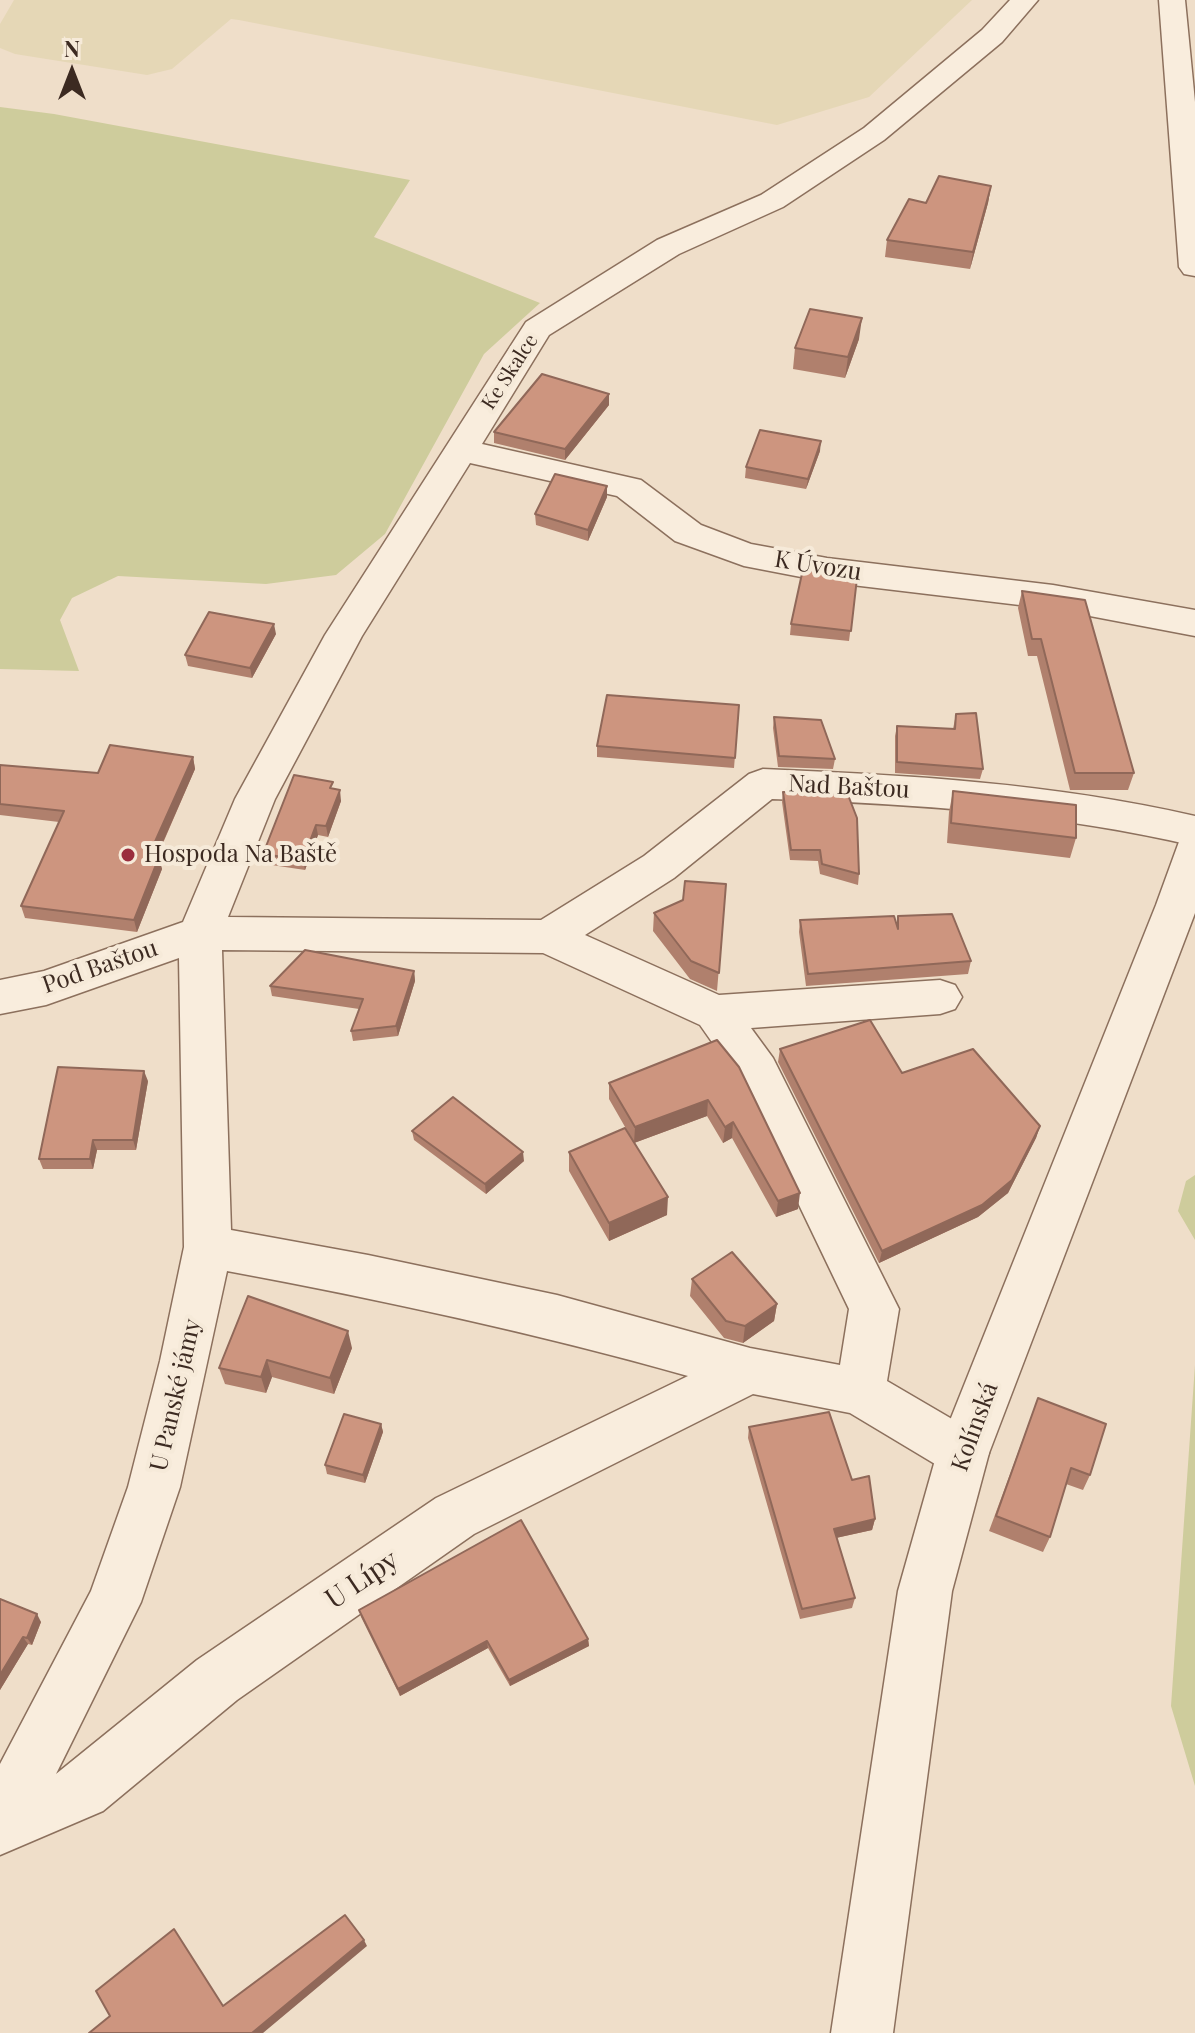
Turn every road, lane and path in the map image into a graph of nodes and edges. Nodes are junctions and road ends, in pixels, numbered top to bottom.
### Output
1 (1025, 0) edge
2 (1172, 0) edge
3 (1195, 267) edge
4 (460, 450) junction
5 (1195, 623) edge
6 (1195, 831) edge
7 (1195, 850) edge
8 (200, 933) junction
9 (548, 937) junction
10 (0, 997) edge
11 (940, 997) dead end
12 (716, 1013) junction
13 (208, 1247) junction
14 (750, 1371) junction
15 (860, 1392) junction
16 (963, 1453) junction
17 (0, 1825) edge
18 (862, 2033) edge

1 - 4 street, Ke Skalce
2 - 3 street
4 - 5 street, K Úvozu
4 - 8 street, Ke Skalce
6 - 9 street, Nad Baštou
7 - 16 street, Kolínská
8 - 9 street
8 - 10 street, Pod Baštou
8 - 13 street, U Panské jámy
9 - 12 street
11 - 12 street
12 - 15 street
13 - 14 street
13 - 17 street, U Panské jámy
14 - 15 street
14 - 17 street, U Lípy
15 - 16 street
16 - 18 street, Kolínská

